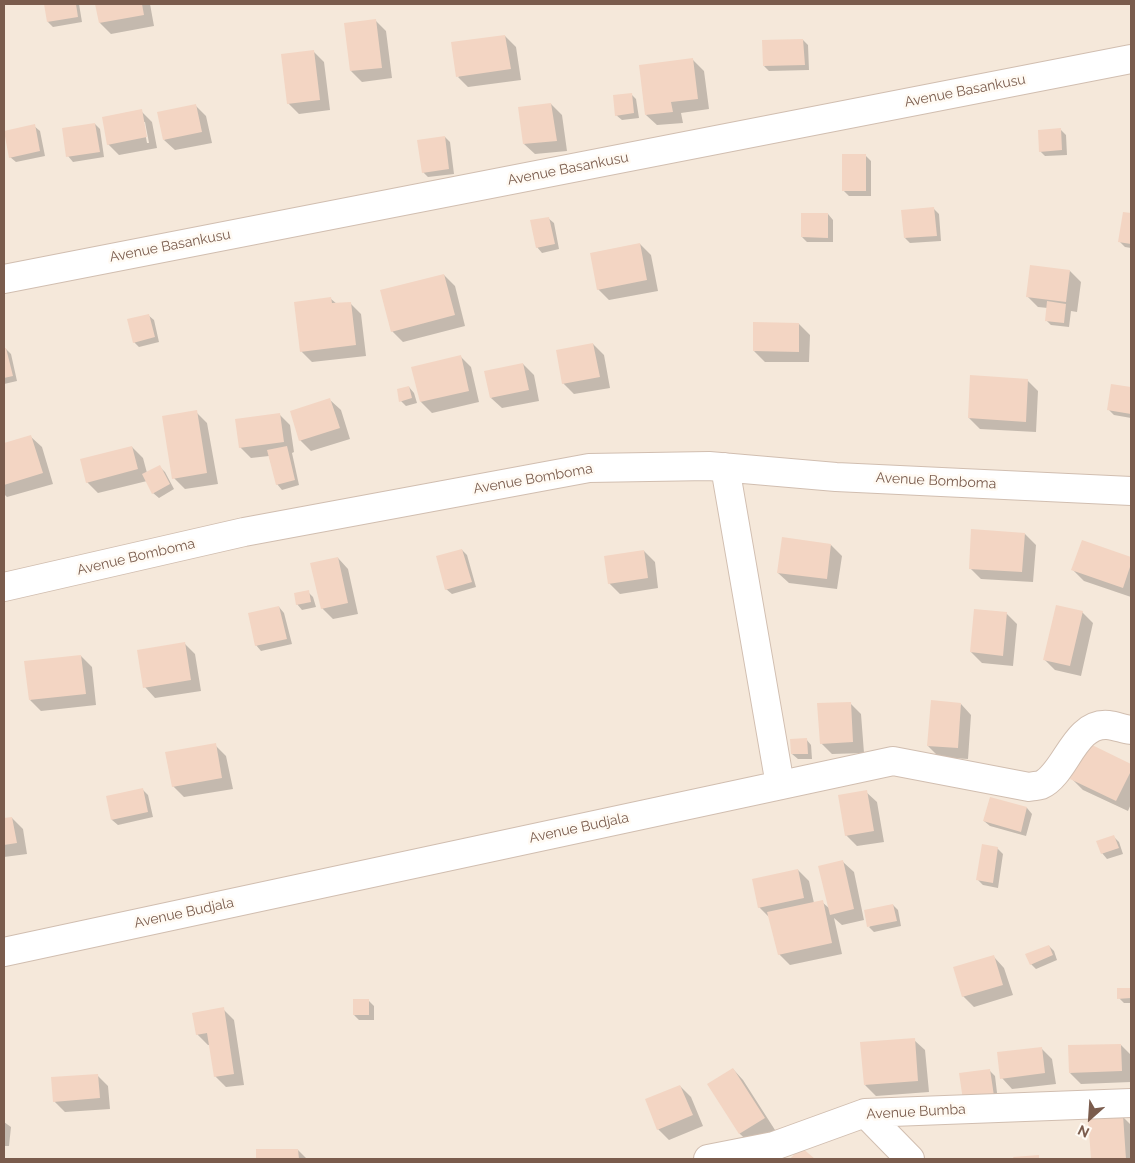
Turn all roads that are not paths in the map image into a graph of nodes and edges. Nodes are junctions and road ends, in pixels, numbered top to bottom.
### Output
1 (1131, 59) edge
2 (4, 279) edge
3 (726, 467) junction
4 (1131, 490) edge
5 (4, 587) edge
6 (1131, 730) edge
7 (780, 785) junction
8 (4, 952) edge
9 (1131, 1103) edge
10 (865, 1113) junction
11 (708, 1159) edge
12 (910, 1159) edge

1 - 2 street, Avenue Basankusu
3 - 4 street, Avenue Bomboma
3 - 5 street, Avenue Bomboma
3 - 7 street
6 - 7 street, Avenue Budjala
7 - 8 street, Avenue Budjala
9 - 10 street, Avenue Bumba
10 - 11 street, Avenue Bumba
10 - 12 street

